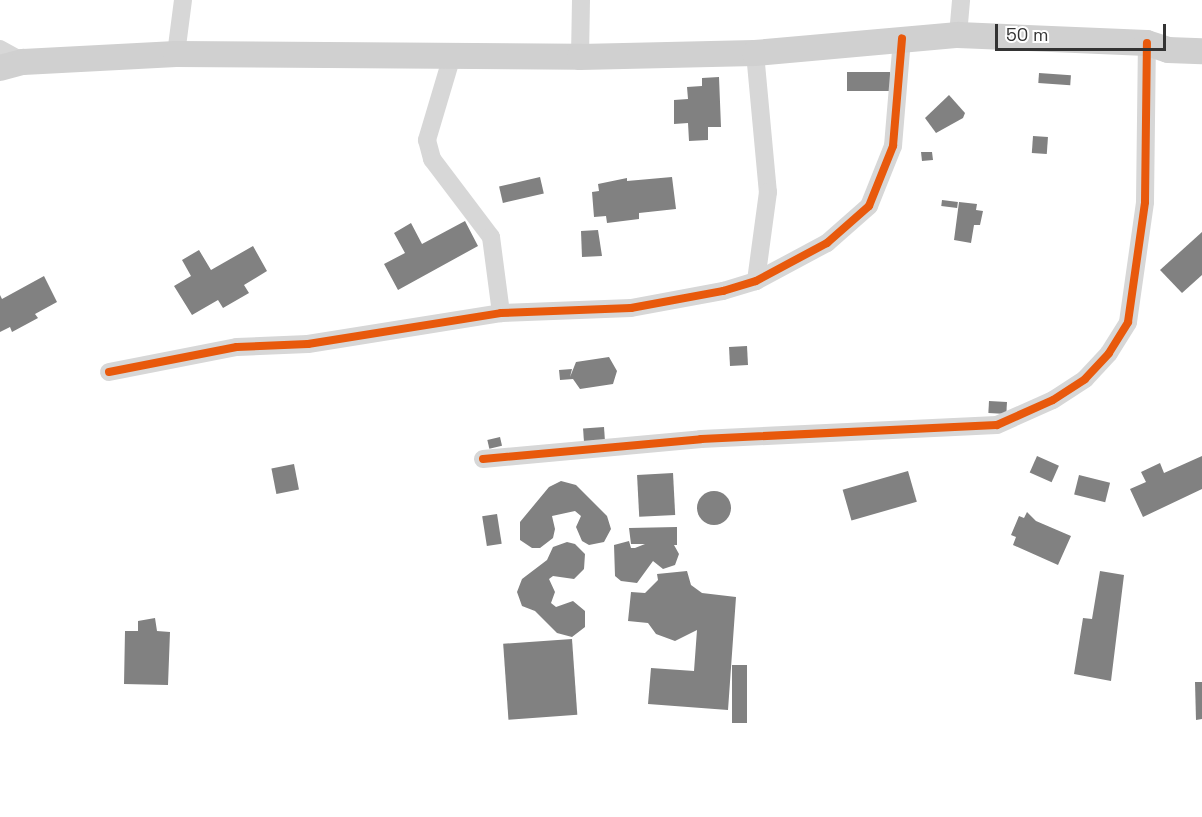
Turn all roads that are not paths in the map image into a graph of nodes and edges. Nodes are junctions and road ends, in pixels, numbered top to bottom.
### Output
1 (183, 0) edge
2 (581, 0) edge
3 (961, 0) edge
4 (958, 35) junction
5 (902, 38) junction
6 (1147, 43) junction
7 (0, 49) edge
8 (1202, 51) edge
9 (754, 53) junction
10 (176, 54) junction
11 (452, 56) junction
12 (580, 57) junction
13 (12, 65) edge
14 (756, 281) junction
15 (501, 313) junction
16 (109, 372) dead end
17 (483, 459) dead end

1 - 10 street
2 - 12 street
3 - 4 street
4 - 5 main road
4 - 6 main road
5 - 9 main road
5 - 14 street
6 - 8 main road
6 - 17 street
7 - 13 street
9 - 12 main road
9 - 14 street
10 - 11 main road
10 - 13 main road
11 - 12 main road
11 - 15 street
14 - 15 street
15 - 16 street

